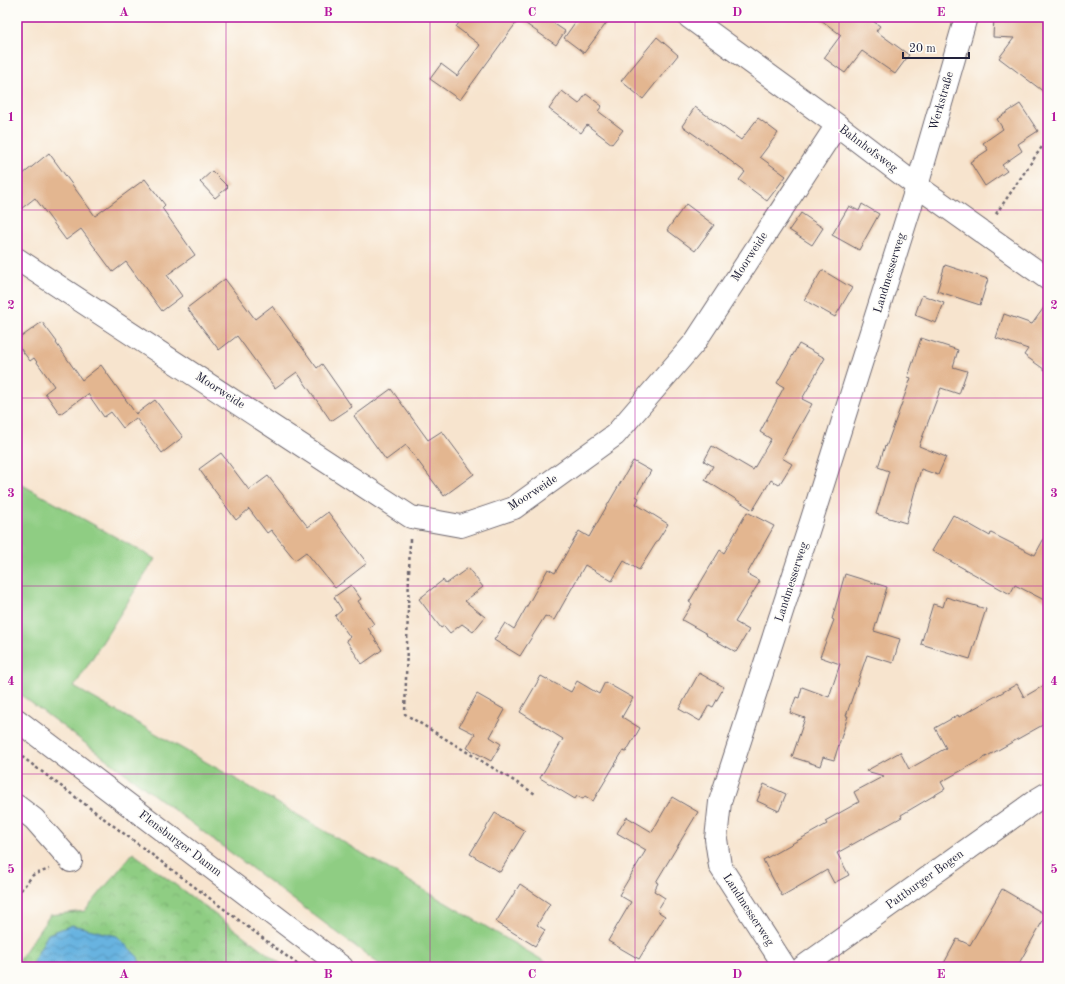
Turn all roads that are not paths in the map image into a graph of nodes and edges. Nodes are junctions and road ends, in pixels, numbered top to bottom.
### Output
1 (689, 17) edge
2 (966, 17) edge
3 (837, 125) junction
4 (917, 186) junction
5 (17, 259) edge
6 (1048, 279) edge
7 (17, 720) edge
8 (1045, 802) edge
9 (17, 806) edge
10 (71, 861) road end
11 (342, 967) edge
12 (784, 967) edge
13 (803, 967) edge

1 - 3 street, Bahnhofsweg
2 - 4 street, Werkstraße
3 - 4 street, Bahnhofsweg
3 - 5 street, Moorweide
4 - 6 street, Bahnhofsweg
4 - 12 street, Landmesserweg
7 - 11 street, Flensburger Damm
8 - 13 street, Pattburger Bogen
9 - 10 street

